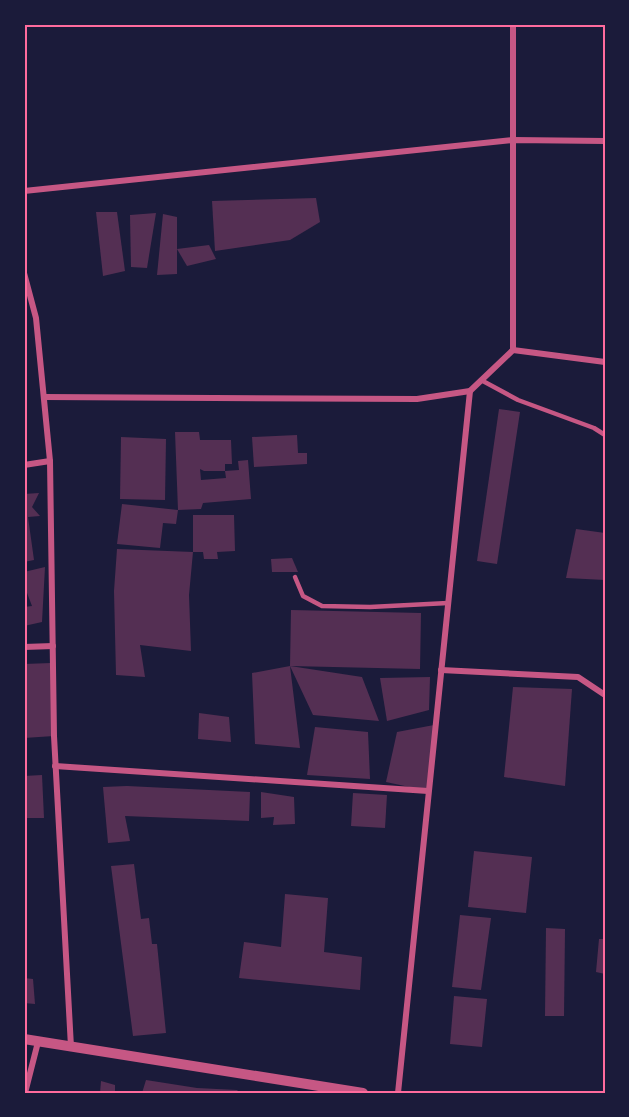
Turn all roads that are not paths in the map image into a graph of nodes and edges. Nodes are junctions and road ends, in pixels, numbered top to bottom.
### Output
1 (513, 24) edge
2 (513, 140) junction
3 (605, 141) edge
4 (24, 191) edge
5 (24, 273) edge
6 (513, 350) junction
7 (605, 362) edge
8 (481, 380) junction
9 (470, 391) junction
10 (44, 397) junction
11 (605, 435) edge
12 (50, 461) junction
13 (24, 465) edge
14 (296, 577) dead end
15 (448, 603) junction
16 (52, 646) junction
17 (24, 647) edge
18 (441, 670) junction
19 (605, 695) edge
20 (56, 766) junction
21 (428, 791) junction
22 (24, 1039) edge
23 (38, 1042) junction
24 (71, 1047) junction
25 (25, 1093) edge
26 (363, 1093) edge
27 (398, 1093) edge

1 - 2 street
2 - 3 street
2 - 4 street
2 - 6 street
5 - 10 street
6 - 7 street
6 - 8 street
8 - 9 street
8 - 11 lane
9 - 10 street
9 - 15 street
10 - 12 street
12 - 13 street
12 - 16 street
14 - 15 lane
15 - 18 street
16 - 17 street
16 - 20 street
18 - 19 street
18 - 21 street
20 - 21 street
20 - 24 street
21 - 27 street
22 - 23 street
23 - 24 street
23 - 25 street
24 - 26 street

